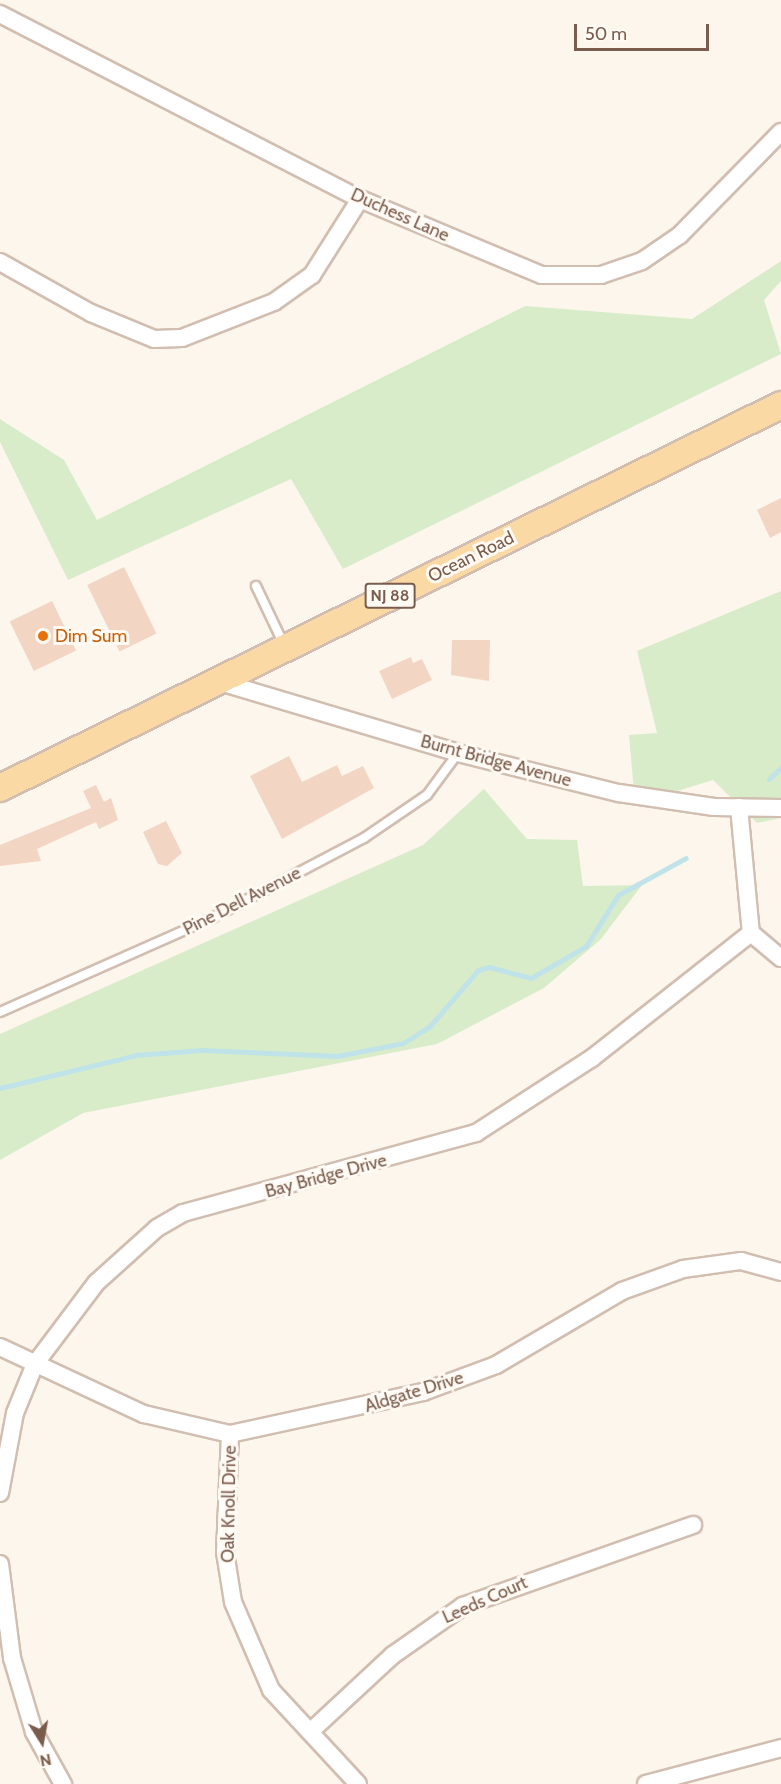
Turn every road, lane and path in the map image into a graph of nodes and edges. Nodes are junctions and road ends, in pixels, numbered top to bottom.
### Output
1 (0, 14) edge
2 (781, 132) edge
3 (360, 199) junction
4 (0, 262) edge
5 (781, 405) edge
6 (256, 586) dead end
7 (285, 648) junction
8 (217, 681) junction
9 (459, 753) junction
10 (1, 786) edge
11 (739, 807) junction
12 (781, 808) edge
13 (751, 933) junction
14 (781, 958) edge
15 (0, 1012) edge
16 (781, 1272) edge
17 (0, 1347) edge
18 (35, 1364) junction
19 (230, 1434) junction
20 (0, 1493) edge
21 (693, 1525) dead end
22 (0, 1564) edge
23 (310, 1732) junction
24 (781, 1748) edge
25 (63, 1784) edge
26 (358, 1784) edge
27 (646, 1784) edge

1 - 3 street, Duchess Lane
2 - 3 street, Duchess Lane
3 - 4 street
5 - 7 main road, Ocean Road / NJ 88
6 - 7 lane
7 - 8 main road, Ocean Road / NJ 88
8 - 9 street, Burnt Bridge Avenue
8 - 10 main road, Ocean Road / NJ 88
9 - 11 street, Burnt Bridge Avenue
9 - 15 lane, Pine Dell Avenue
11 - 12 street, Burnt Bridge Avenue
11 - 13 street
13 - 14 street
13 - 18 street, Bay Bridge Drive
16 - 19 street, Aldgate Drive
17 - 18 street, Aldgate Drive
18 - 19 street, Aldgate Drive
18 - 20 street, Bay Bridge Drive
19 - 23 street, Oak Knoll Drive
21 - 23 street, Leeds Court
22 - 25 street
23 - 26 street, Oak Knoll Drive
24 - 27 street

